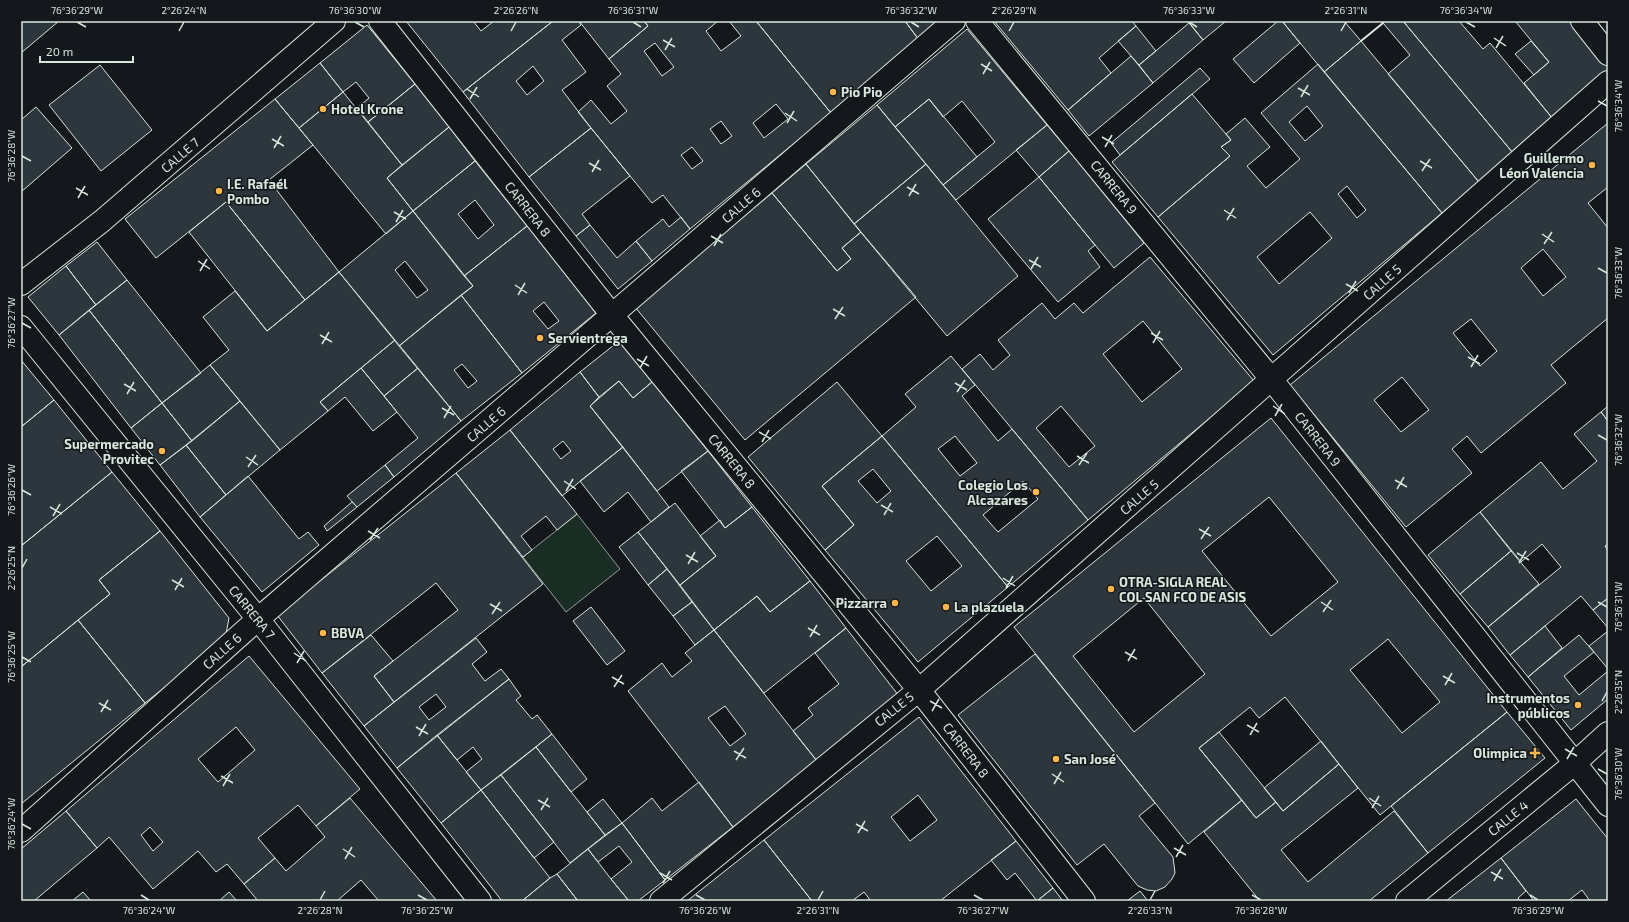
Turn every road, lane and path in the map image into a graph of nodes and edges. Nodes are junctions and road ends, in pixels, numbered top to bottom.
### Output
1 (334, 21) edge
2 (380, 21) edge
3 (954, 21) edge
4 (977, 21) edge
5 (1582, 21) edge
6 (1608, 54) edge
7 (1608, 82) edge
8 (21, 284) edge
9 (612, 315) junction
10 (21, 326) edge
11 (1272, 380) junction
12 (258, 619) junction
13 (919, 690) junction
14 (1608, 733) edge
15 (1574, 763) junction
16 (1608, 805) edge
17 (21, 831) edge
18 (480, 901) edge
19 (661, 901) edge
20 (1084, 901) edge
21 (1407, 901) edge

1 - 8 main road, CALLE 7
2 - 9 main road, CARRERA 8
3 - 9 main road, CALLE 6
4 - 11 main road, CARRERA 9
5 - 6 main road
7 - 11 main road, CALLE 5
9 - 12 main road, CALLE 6
9 - 13 main road, CARRERA 8
10 - 12 main road, CARRERA 7
11 - 13 main road, CALLE 5
11 - 15 main road, CARRERA 9
12 - 17 main road, CALLE 6
12 - 18 main road, CARRERA 7
13 - 19 main road, CALLE 5
13 - 20 main road, CARRERA 8
14 - 15 main road, CALLE 4
15 - 16 main road, CARRERA 9
15 - 21 main road, CALLE 4

